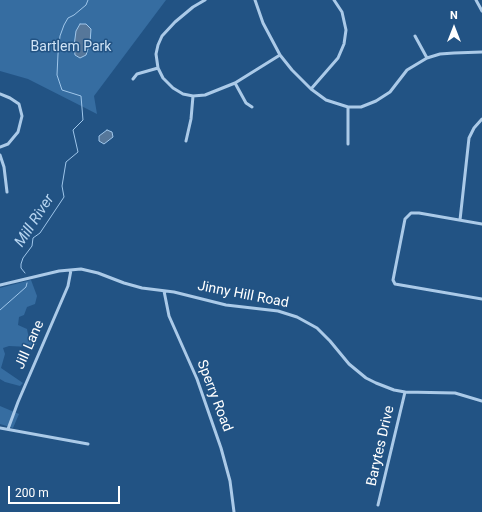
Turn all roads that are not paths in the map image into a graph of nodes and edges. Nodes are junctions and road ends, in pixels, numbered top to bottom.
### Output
1 (205, 0) edge
2 (255, 0) edge
3 (334, 0) edge
4 (476, 0) edge
5 (482, 11) edge
6 (416, 36) dead end
7 (482, 52) edge
8 (280, 55) junction
9 (427, 58) junction
10 (158, 68) junction
11 (133, 80) dead end
12 (235, 83) junction
13 (311, 89) junction
14 (0, 94) edge
15 (193, 96) junction
16 (252, 107) dead end
17 (348, 107) junction
18 (482, 119) edge
19 (186, 141) dead end
20 (348, 144) dead end
21 (0, 147) edge
22 (0, 155) edge
23 (7, 192) dead end
24 (460, 220) junction
25 (482, 224) edge
26 (71, 270) junction
27 (0, 285) edge
28 (164, 291) junction
29 (482, 299) edge
30 (405, 392) junction
31 (482, 401) edge
32 (0, 428) edge
33 (8, 429) junction
34 (88, 444) dead end
35 (378, 505) dead end
36 (234, 512) edge

1 - 10 street
2 - 8 street
3 - 13 street
4 - 5 street
6 - 9 street
7 - 9 street
8 - 12 street
8 - 13 street
9 - 17 street
10 - 11 street
10 - 15 street
12 - 15 street
12 - 16 street
13 - 17 street
14 - 21 street
15 - 19 street
17 - 20 street
18 - 24 street
22 - 23 street
24 - 25 street
24 - 29 street
26 - 27 street, Jinny Hill Road
26 - 28 street, Jinny Hill Road
26 - 33 street, Jill Lane
28 - 30 street, Jinny Hill Road
28 - 36 street, Sperry Road
30 - 31 street, Jinny Hill Road
30 - 35 street, Barytes Drive
32 - 33 street
33 - 34 street

